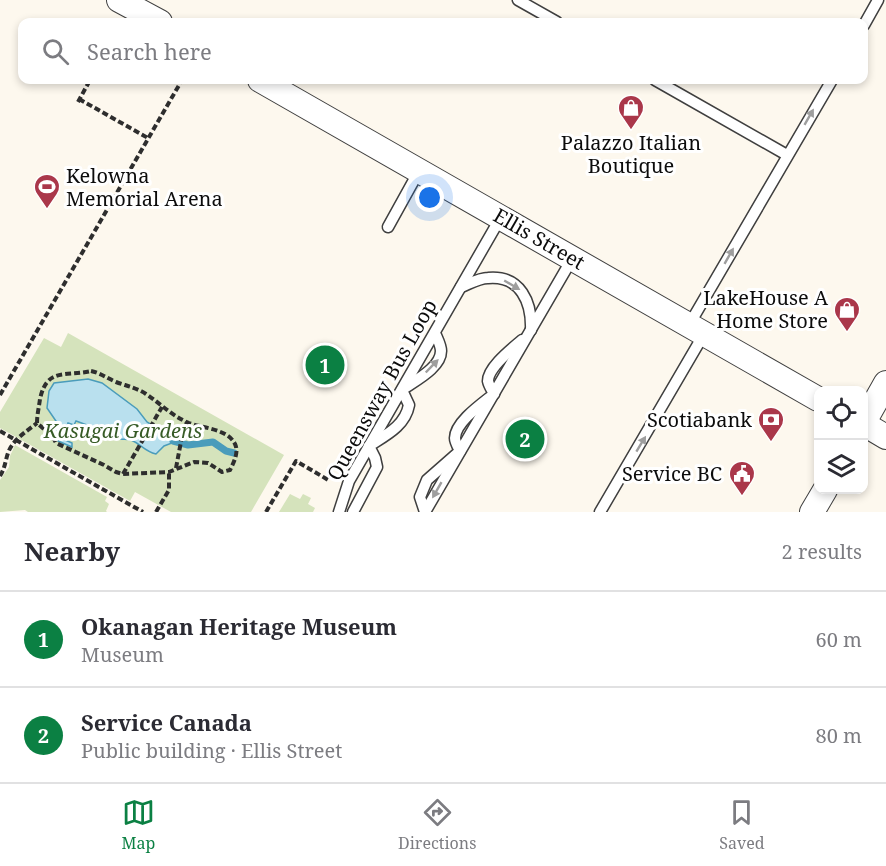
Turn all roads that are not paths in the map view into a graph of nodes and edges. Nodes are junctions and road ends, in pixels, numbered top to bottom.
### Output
1 (119, 0) edge
2 (518, 0) edge
3 (878, 0) edge
4 (153, 18) edge
5 (549, 18) edge
6 (868, 18) edge
7 (267, 84) edge
8 (662, 84) edge
9 (830, 84) edge
10 (787, 156) junction
11 (419, 171) junction
12 (501, 217) junction
13 (388, 226) dead end
14 (572, 259) junction
15 (461, 288) junction
16 (697, 330) junction
17 (531, 331) junction
18 (435, 333) junction
19 (886, 383) edge
20 (402, 390) junction
21 (814, 396) edge
22 (868, 416) edge
23 (868, 426) edge
24 (886, 437) edge
25 (369, 446) junction
26 (822, 494) edge
27 (339, 512) edge
28 (353, 512) edge
29 (425, 512) edge
30 (600, 512) edge
31 (812, 512) edge

1 - 4 street
2 - 5 lane
3 - 6 lane
7 - 11 street, Ellis Street
8 - 10 lane
10 -> 9 lane
16 -> 10 lane
11 - 12 street, Ellis Street
11 - 13 lane
12 - 14 street, Ellis Street
12 - 15 lane, Queensway Bus Loop
14 - 16 street, Ellis Street
14 - 17 lane
15 -> 17 lane, Queensway Bus Loop
15 - 18 lane, Queensway Bus Loop
16 - 21 street, Ellis Street
30 -> 16 lane
17 -> 29 lane
18 - 20 lane, Queensway Bus Loop
20 -> 18 lane
19 - 22 street
20 - 25 lane, Queensway Bus Loop
23 - 24 street
25 - 27 lane, Queensway Bus Loop
25 - 28 lane
26 - 31 street

